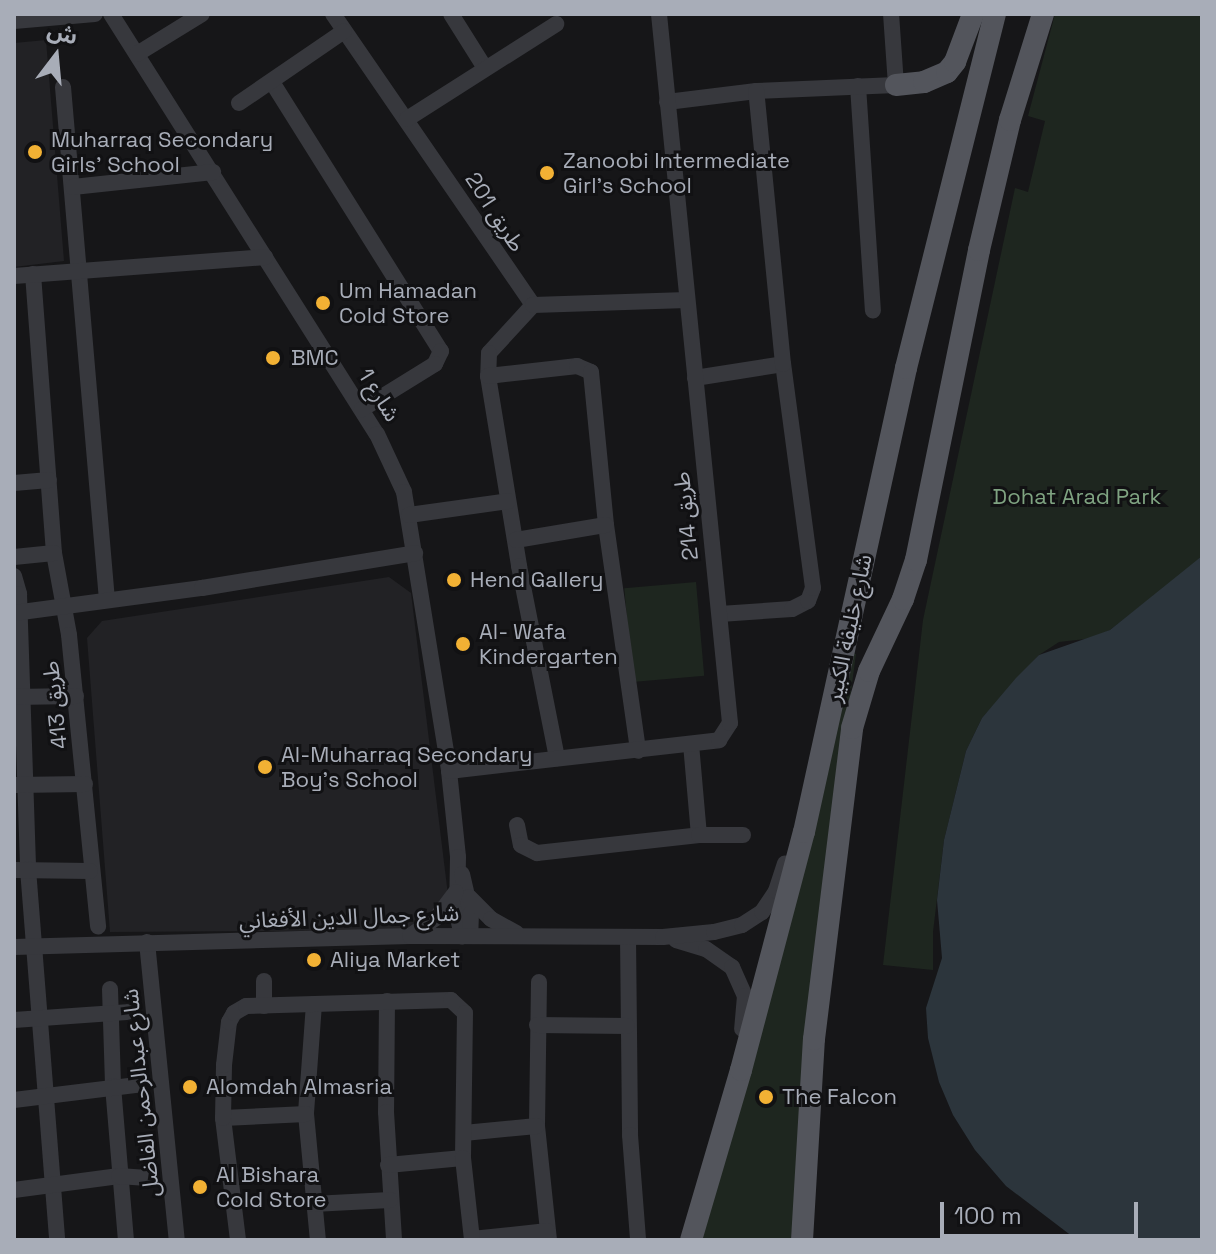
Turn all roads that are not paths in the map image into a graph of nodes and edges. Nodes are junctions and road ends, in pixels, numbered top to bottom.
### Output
1 (95, 14) edge
2 (111, 14) edge
3 (202, 14) edge
4 (333, 14) edge
5 (659, 14) edge
6 (891, 14) edge
7 (973, 14) edge
8 (995, 14) edge
9 (1043, 14) edge
10 (456, 16) edge
11 (14, 21) edge
12 (556, 24) dead end
13 (344, 31) junction
14 (137, 54) junction
15 (485, 68) junction
16 (272, 82) junction
17 (896, 85) junction
18 (858, 86) junction
19 (63, 87) dead end
20 (756, 91) junction
21 (667, 102) junction
22 (239, 103) dead end
23 (407, 119) junction
24 (213, 172) junction
25 (73, 187) junction
26 (265, 257) junction
27 (81, 268) junction
28 (33, 274) junction
29 (14, 276) edge
30 (687, 300) junction
31 (533, 305) junction
32 (873, 310) dead end
33 (783, 364) junction
34 (488, 376) junction
35 (695, 378) junction
36 (362, 409) junction
37 (49, 480) junction
38 (14, 483) edge
39 (508, 501) junction
40 (409, 515) junction
41 (606, 525) junction
42 (516, 540) junction
43 (54, 553) junction
44 (415, 553) junction
45 (14, 557) edge
46 (14, 576) edge
47 (107, 600) junction
48 (61, 604) junction
49 (16, 612) edge
50 (720, 614) junction
51 (76, 696) junction
52 (18, 697) edge
53 (691, 744) junction
54 (638, 751) junction
55 (557, 758) junction
56 (449, 771) junction
57 (19, 784) edge
58 (85, 784) junction
59 (517, 825) dead end
60 (804, 832) junction
61 (699, 835) junction
62 (743, 835) dead end
63 (21, 870) edge
64 (90, 871) junction
65 (462, 893) junction
66 (98, 927) dead end
67 (522, 935) junction
68 (410, 936) junction
69 (466, 936) junction
70 (628, 937) junction
71 (663, 937) junction
72 (14, 940) edge
73 (147, 942) junction
74 (36, 944) junction
75 (14, 947) edge
76 (264, 981) dead end
77 (539, 982) dead end
78 (110, 989) dead end
79 (387, 1001) junction
80 (314, 1004) junction
81 (264, 1006) junction
82 (119, 1013) junction
83 (40, 1017) junction
84 (14, 1020) edge
85 (537, 1025) junction
86 (627, 1026) junction
87 (741, 1070) junction
88 (137, 1085) dead end
89 (113, 1086) junction
90 (46, 1096) junction
91 (14, 1100) edge
92 (306, 1114) junction
93 (223, 1118) junction
94 (537, 1126) junction
95 (464, 1133) junction
96 (463, 1158) junction
97 (388, 1165) junction
98 (119, 1176) junction
99 (147, 1178) dead end
100 (54, 1185) junction
101 (14, 1190) edge
102 (390, 1200) junction
103 (313, 1204) junction
104 (549, 1236) edge
105 (57, 1240) edge
106 (126, 1240) edge
107 (177, 1240) edge
108 (238, 1240) edge
109 (318, 1240) edge
110 (394, 1240) edge
111 (472, 1240) edge
112 (638, 1240) edge
113 (691, 1240) edge
114 (802, 1240) edge

1 - 11 street
2 - 14 street, شارع 1
3 - 14 street
4 - 13 street, طريق 201
5 - 21 street, طريق 214
6 - 17 street
7 - 17 main road
8 - 60 main road, شارع خليفة الكبير
9 - 114 main road, شارع خليفة الكبير
10 - 15 street
12 - 15 street
13 - 16 street
13 - 23 street, طريق 201
14 - 24 street, شارع 1
15 - 23 street
16 - 22 street
16 - 36 street
17 - 18 street
18 - 20 street
18 - 32 street
19 - 25 street
20 - 21 street
20 - 33 street
21 - 30 street, طريق 214
23 - 31 street, طريق 201
24 - 25 street
24 - 26 street, شارع 1
25 - 27 street
26 - 27 street
26 - 36 street, شارع 1
27 - 28 street
27 - 47 street
28 - 29 street
28 - 37 street, طريق 413
30 - 31 street
30 - 35 street, طريق 214
31 - 34 street
33 - 35 street
33 - 50 street
34 - 39 street
34 - 41 street
35 - 50 street, طريق 214
36 - 40 street, شارع 1
37 - 38 street
37 - 43 street, طريق 413
39 - 40 street
39 - 42 street
40 - 44 street, شارع 1
41 - 42 street
41 - 54 street
42 - 55 street
43 - 45 street
43 - 48 street, طريق 413
44 - 47 street
44 - 56 street, شارع 1
46 - 49 street
47 - 48 street
48 - 49 street
48 - 51 street, طريق 413
49 - 52 street
50 - 53 street, طريق 214
51 - 52 street
51 - 58 street, طريق 413
52 - 57 street
53 - 54 street, طريق 214
53 - 61 street
54 - 55 street, طريق 214
55 - 56 street, طريق 214
56 - 65 street, شارع 1
57 - 58 street
57 - 63 street
58 - 64 street, طريق 413
59 - 61 street
60 - 71 street, شارع جمال الدين الأفغاني
60 - 87 main road, شارع خليفة الكبير
61 - 62 street
63 - 64 street
63 - 74 street
64 - 66 street, طريق 413
65 - 67 street
65 - 68 street
65 - 69 street, شارع 1
67 - 69 street, شارع جمال الدين الأفغاني
67 - 70 street, شارع جمال الدين الأفغاني
68 - 69 street, شارع جمال الدين الأفغاني
68 - 73 street, شارع جمال الدين الأفغاني
70 - 71 street, شارع جمال الدين الأفغاني
70 - 86 street
71 - 87 street, شارع جمال الدين الأفغاني
72 - 74 street, شارع جمال الدين الأفغاني
73 - 74 street, شارع جمال الدين الأفغاني
73 - 107 street, شارع عبدالرحمن الفاضل
74 - 75 street, شارع جمال الدين الأفغاني
74 - 83 street
76 - 81 street
77 - 85 street
78 - 82 street
79 - 80 street
79 - 95 street
79 - 97 street
80 - 81 street
80 - 92 street
81 - 93 street
82 - 83 street
82 - 89 street
83 - 84 street
83 - 90 street
85 - 86 street
85 - 94 street
86 - 112 street
87 - 113 main road, شارع خليفة الكبير
88 - 89 street
89 - 90 street
89 - 98 street
90 - 91 street
90 - 100 street
92 - 93 street
92 - 103 street
93 - 108 street
94 - 95 street
94 - 104 street
95 - 96 street
96 - 97 street
96 - 111 street
97 - 102 street
98 - 99 street
98 - 100 street
98 - 106 street
100 - 101 street
100 - 105 street
102 - 103 street
102 - 110 street
103 - 109 street
104 - 111 street

